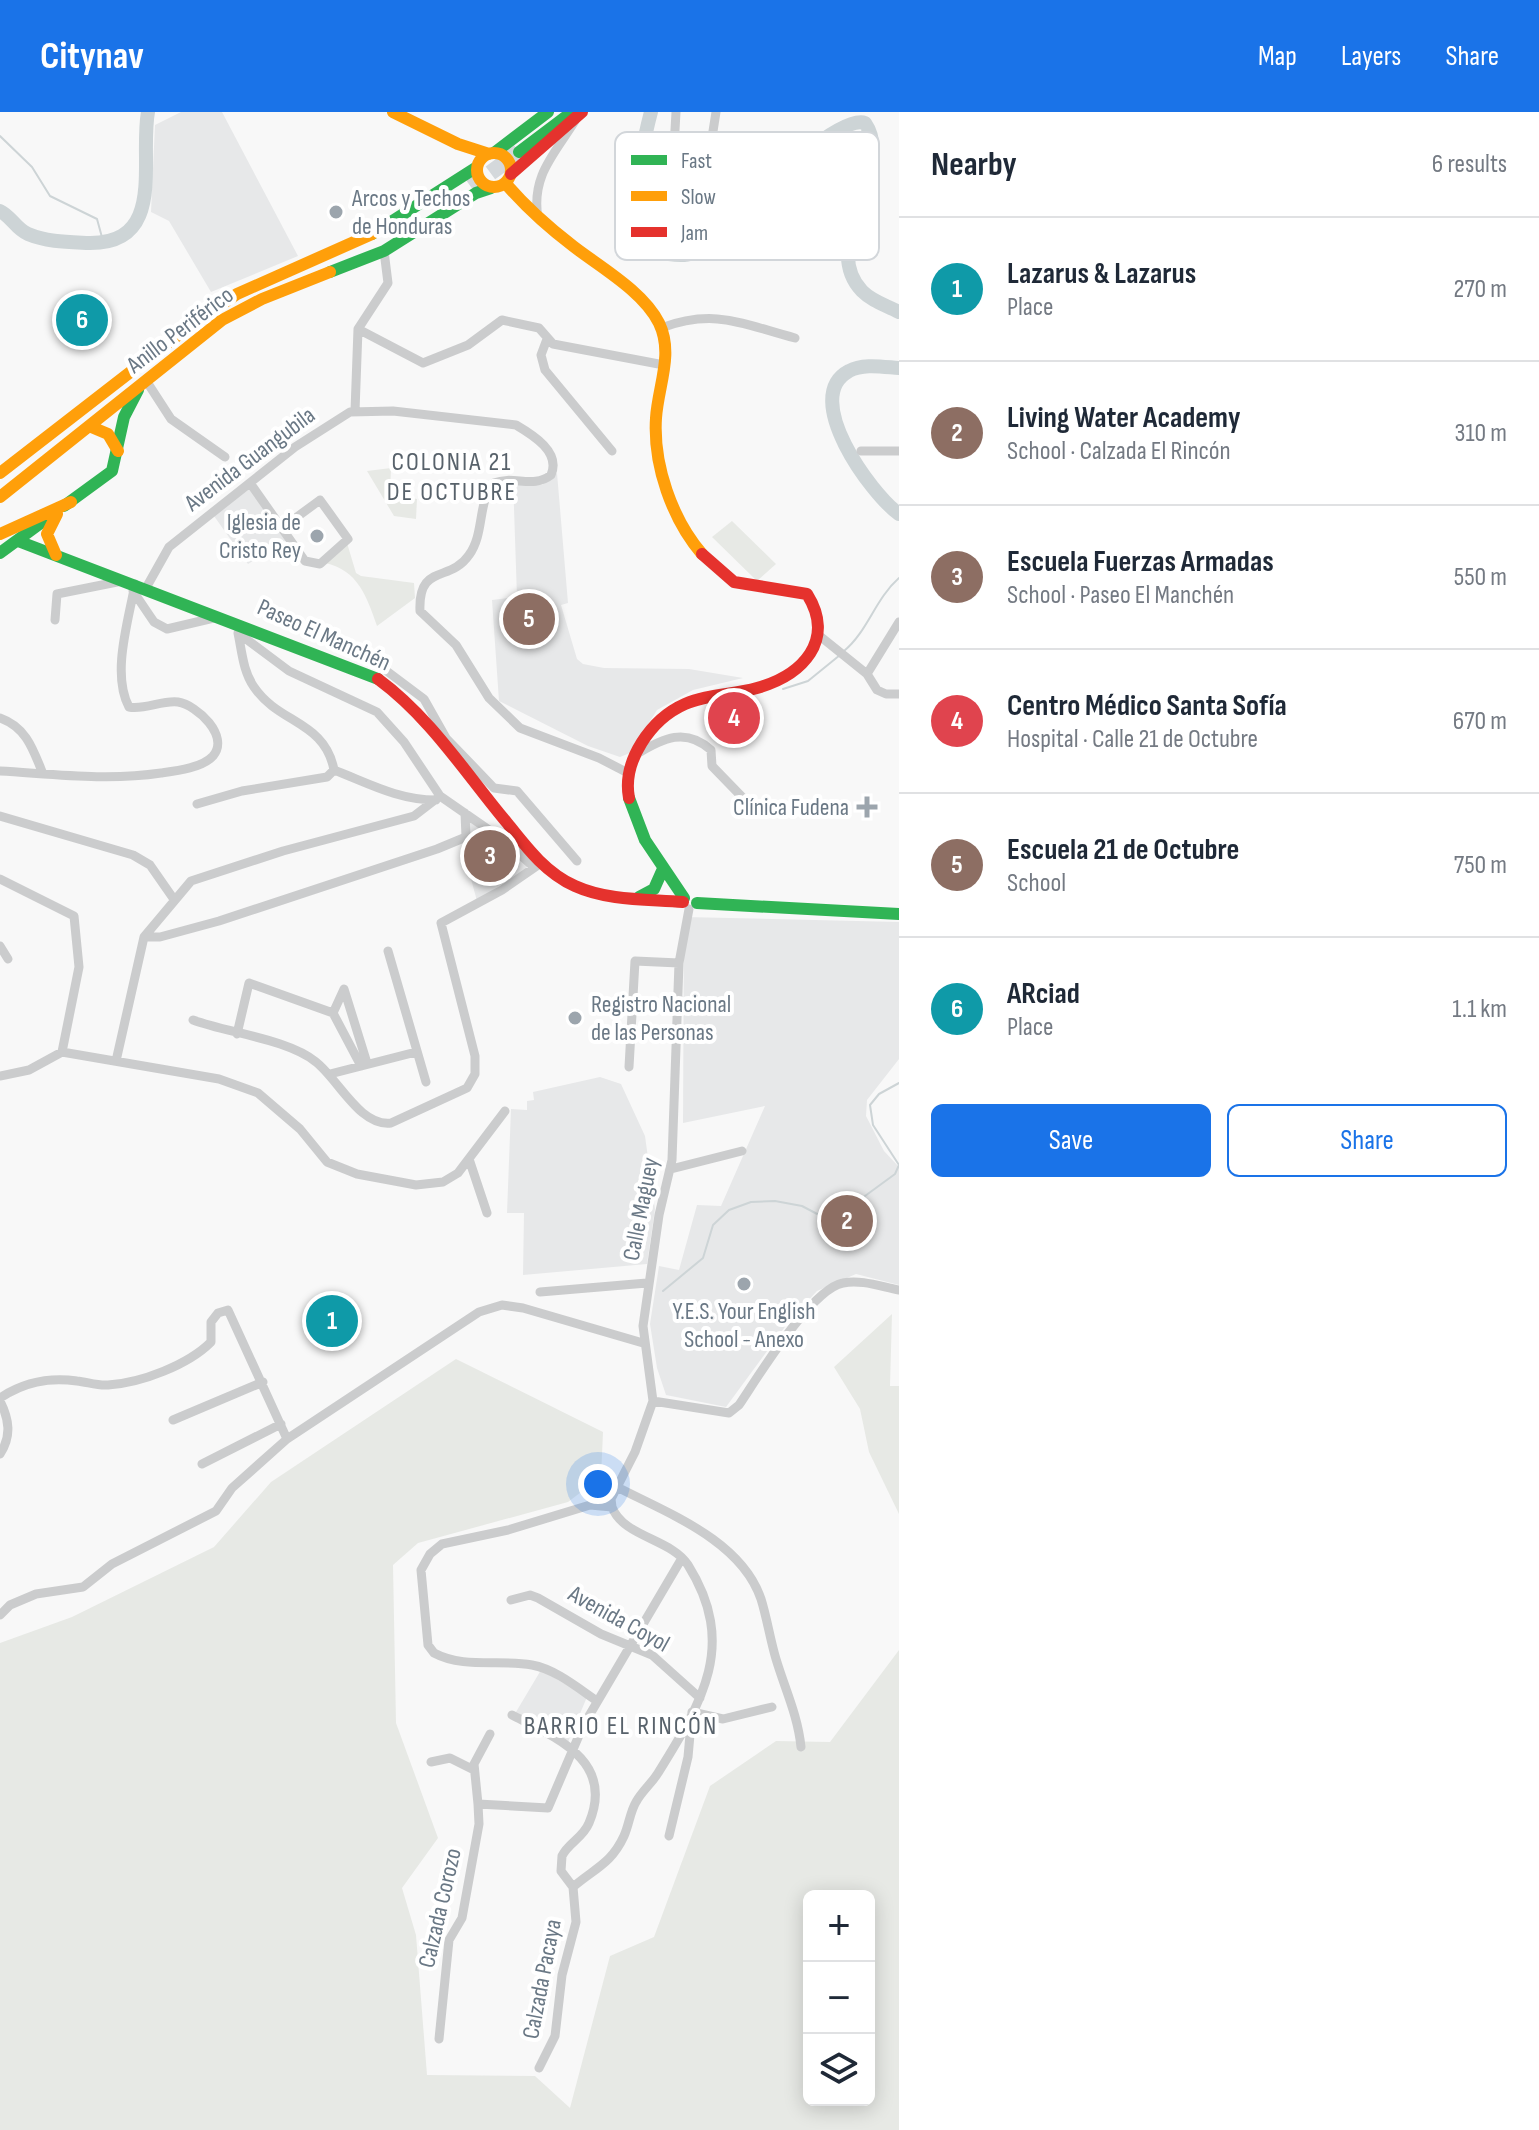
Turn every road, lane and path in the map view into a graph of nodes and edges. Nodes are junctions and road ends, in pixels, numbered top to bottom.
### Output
1 (393, 112) edge
2 (548, 112) edge
3 (556, 112) edge
4 (676, 112) edge
5 (716, 112) edge
6 (578, 113) edge
7 (675, 132) edge
8 (713, 132) edge
9 (458, 144) junction
10 (491, 153) junction
11 (478, 165) junction
12 (508, 179) junction
13 (491, 188) junction
14 (538, 218) junction
15 (384, 251) junction
16 (237, 294) junction
17 (262, 299) junction
18 (661, 328) junction
19 (358, 329) junction
20 (795, 338) dead end
21 (547, 339) junction
22 (664, 365) junction
23 (143, 385) junction
24 (355, 411) junction
25 (89, 426) junction
26 (36, 447) junction
27 (118, 451) junction
28 (612, 451) dead end
29 (861, 451) dead end
30 (899, 451) edge
31 (225, 457) dead end
32 (0, 473) edge
33 (0, 479) edge
34 (250, 483) junction
35 (0, 497) edge
36 (71, 502) junction
37 (59, 510) junction
38 (38, 525) junction
39 (282, 528) junction
40 (0, 535) edge
41 (18, 541) junction
42 (42, 549) junction
43 (0, 553) edge
44 (56, 555) junction
45 (135, 586) junction
46 (229, 618) junction
47 (55, 620) dead end
48 (899, 622) edge
49 (238, 633) junction
50 (821, 637) junction
51 (384, 669) dead end
52 (867, 674) junction
53 (899, 694) edge
54 (418, 713) junction
55 (0, 718) edge
56 (446, 738) junction
57 (635, 756) junction
58 (334, 770) junction
59 (0, 771) edge
60 (628, 773) junction
61 (43, 774) junction
62 (438, 798) junction
63 (744, 799) dead end
64 (197, 804) dead end
65 (465, 813) junction
66 (0, 816) edge
67 (577, 861) dead end
68 (537, 865) junction
69 (662, 871) junction
70 (0, 879) edge
71 (638, 897) junction
72 (173, 898) junction
73 (688, 903) junction
74 (899, 914) edge
75 (144, 937) junction
76 (0, 946) edge
77 (388, 951) dead end
78 (8, 959) dead end
79 (679, 963) junction
80 (333, 1013) junction
81 (193, 1020) dead end
82 (237, 1034) junction
83 (62, 1052) junction
84 (416, 1052) junction
85 (116, 1061) junction
86 (364, 1064) junction
87 (629, 1067) dead end
88 (330, 1074) junction
89 (0, 1076) edge
90 (426, 1082) dead end
91 (505, 1111) dead end
92 (742, 1151) dead end
93 (469, 1159) junction
94 (671, 1169) junction
95 (487, 1213) dead end
96 (647, 1283) junction
97 (899, 1290) edge
98 (540, 1292) dead end
99 (643, 1343) junction
100 (263, 1382) junction
101 (0, 1399) edge
102 (653, 1401) junction
103 (173, 1420) dead end
104 (281, 1424) junction
105 (287, 1439) junction
106 (0, 1454) edge
107 (202, 1464) dead end
108 (617, 1487) junction
109 (612, 1507) junction
110 (682, 1558) junction
111 (511, 1600) dead end
112 (0, 1615) edge
113 (630, 1648) junction
114 (700, 1698) junction
115 (597, 1701) junction
116 (772, 1707) dead end
117 (692, 1712) junction
118 (512, 1715) dead end
119 (490, 1734) dead end
120 (801, 1747) dead end
121 (574, 1750) junction
122 (431, 1762) dead end
123 (474, 1770) junction
124 (478, 1804) junction
125 (669, 1836) dead end
126 (573, 1887) junction
127 (439, 2039) dead end
128 (539, 2068) dead end

1 - 9 main road
2 - 10 main road
3 - 6 main road
4 - 7 street
5 - 8 street
6 - 12 main road
6 - 14 street
9 - 10 main road
9 - 11 main road
10 - 11 main road
10 - 12 main road
11 - 13 main road
11 - 16 main road, Anillo Periférico
12 - 13 main road
12 - 14 main road
13 - 15 main road, Anillo Periférico
14 - 18 main road
15 - 17 main road, Anillo Periférico
15 - 19 street
16 - 17 main road
16 - 26 main road, Anillo Periférico
17 - 23 main road, Anillo Periférico
18 - 20 street
18 - 22 main road
19 - 21 street
19 - 24 street
21 - 22 street
21 - 28 street
22 - 50 main road
23 - 25 main road, Anillo Periférico
23 - 27 main road
23 - 31 street
24 - 34 street, Avenida Guangubila
24 - 60 street
25 - 27 main road
25 - 35 main road, Anillo Periférico
26 - 32 main road, Anillo Periférico
26 - 33 main road
27 - 36 main road
29 - 30 street
34 - 39 street
34 - 45 street, Avenida Guangubila
36 - 37 main road
36 - 40 main road
37 - 38 main road
37 - 44 main road
38 - 41 main road
38 - 42 main road
39 - 39 street
40 - 41 main road, Paseo El Manchén
41 - 42 main road, Paseo El Manchén
41 - 43 main road
42 - 44 main road, Paseo El Manchén
44 - 45 main road, Paseo El Manchén
45 - 46 main road, Paseo El Manchén
45 - 46 street
45 - 47 street
45 - 61 street
46 - 49 street
46 - 54 main road, Paseo El Manchén
48 - 52 street
49 - 58 street
49 - 62 street
50 - 52 street
50 - 57 main road
51 - 56 street
52 - 53 street
54 - 56 street
54 - 68 main road, Paseo El Manchén
55 - 61 street
56 - 67 street
57 - 60 main road
57 - 63 street
58 - 62 street
58 - 64 street
59 - 61 street
60 - 69 main road
62 - 65 street
62 - 72 street
65 - 68 street
65 - 75 street
66 - 72 street
68 - 71 main road, Paseo El Manchén
68 - 88 street
69 - 71 main road
69 - 73 main road
70 - 83 street
71 - 73 main road, Paseo El Manchén
72 - 75 street
73 - 74 main road, Paseo El Manchén
73 - 79 street, Calle Maguey
75 - 85 street
76 - 78 street
77 - 84 street
79 - 87 street
79 - 94 street, Calle Maguey
80 - 82 street
80 - 86 street
80 - 86 street
81 - 82 street
82 - 88 street
83 - 85 street
83 - 89 street
84 - 86 street
84 - 90 street
85 - 93 street
86 - 88 street
91 - 93 street
92 - 94 street
93 - 95 street
94 - 96 street, Calle Maguey
96 - 98 street
96 - 99 street, Calle Maguey
97 - 102 street
99 - 102 street, Calle Maguey
99 - 105 street
100 - 101 street
100 - 103 street
100 - 104 street
101 - 106 street
102 - 108 street, Calle Maguey
104 - 105 street
104 - 107 street
105 - 112 street
108 - 109 street, Calle Maguey
108 - 120 street
109 - 110 street, Calzada Pacaya
109 - 115 street
110 - 113 street
110 - 114 street, Calzada Pacaya
111 - 113 street, Avenida Coyol
113 - 114 street, Avenida Coyol
113 - 115 street
114 - 117 street, Calzada Pacaya
115 - 121 street
116 - 117 street
117 - 125 street
117 - 126 street, Calzada Pacaya
118 - 121 street
119 - 123 street
121 - 124 street
121 - 126 street
122 - 123 street
123 - 124 street, Calzada Corozo
124 - 127 street, Calzada Corozo
126 - 128 street, Calzada Pacaya

